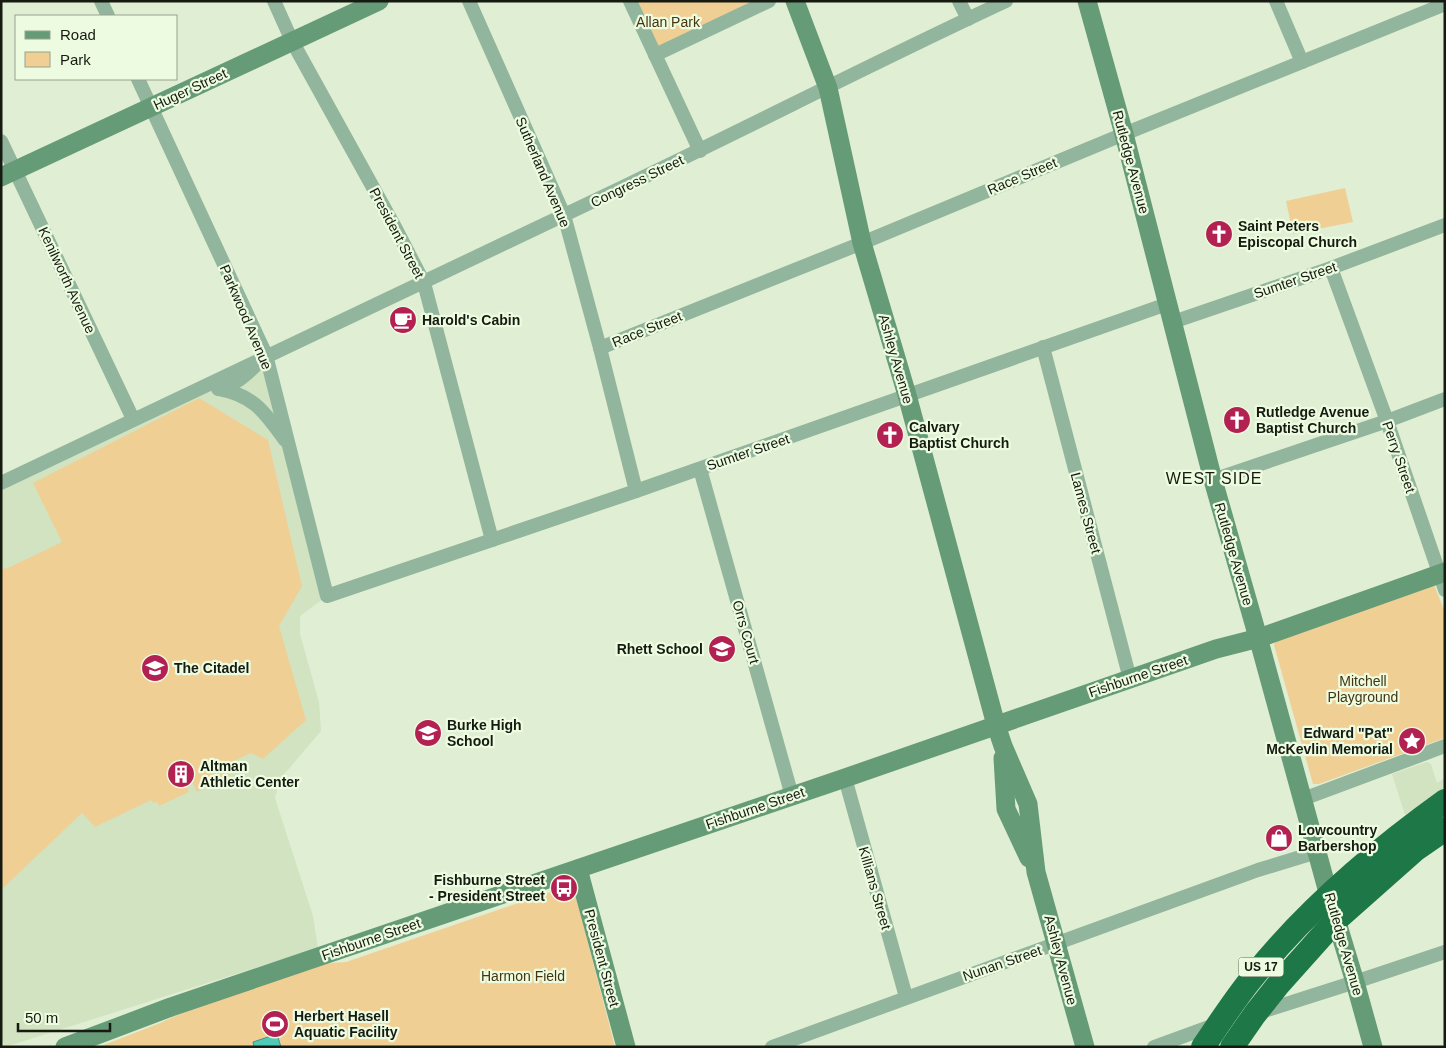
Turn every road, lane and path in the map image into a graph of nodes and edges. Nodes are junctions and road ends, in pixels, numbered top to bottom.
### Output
1 (101, 1) edge
2 (274, 1) edge
3 (379, 1) edge
4 (469, 1) edge
5 (630, 1) edge
6 (769, 1) edge
7 (795, 1) edge
8 (959, 1) edge
9 (1006, 1) edge
10 (1087, 1) edge
11 (1276, 1) edge
12 (1445, 4) edge
13 (108, 15) edge
14 (968, 19) junction
15 (292, 40) junction
16 (655, 55) junction
17 (1302, 62) junction
18 (138, 80) edge
19 (828, 88) junction
20 (151, 107) junction
21 (1124, 134) junction
22 (1, 141) edge
23 (700, 150) junction
24 (8, 174) edge
25 (564, 216) junction
26 (1445, 225) edge
27 (862, 243) junction
28 (1331, 268) junction
29 (424, 283) junction
30 (1167, 304) junction
31 (1173, 322) junction
32 (1043, 347) junction
33 (600, 348) junction
34 (266, 355) junction
35 (219, 389) junction
36 (192, 391) junction
37 (907, 395) junction
38 (1445, 400) edge
39 (132, 419) junction
40 (1387, 421) junction
41 (290, 447) junction
42 (700, 469) junction
43 (1213, 480) junction
44 (1, 484) edge
45 (636, 491) junction
46 (492, 540) junction
47 (1443, 579) edge
48 (327, 596) joint
49 (1259, 638) junction
50 (1130, 680) junction
51 (996, 725) junction
52 (1445, 746) edge
53 (845, 778) junction
54 (792, 796) junction
55 (1303, 799) junction
56 (1445, 801) edge
57 (1445, 829) edge
58 (1317, 852) junction
59 (578, 869) junction
60 (1329, 896) junction
61 (1337, 919) junction
62 (1056, 944) junction
63 (1445, 952) edge
64 (1355, 982) junction
65 (906, 997) junction
66 (1255, 1014) junction
67 (1220, 1022) junction
68 (65, 1047) edge
69 (626, 1047) edge
70 (772, 1047) edge
71 (1085, 1047) edge
72 (1154, 1047) edge
73 (1203, 1047) edge
74 (1232, 1047) edge
75 (1373, 1047) edge

1 - 13 street
2 - 15 street, President Street
3 - 15 street, Huger Street
4 - 25 street, Sutherland Avenue
5 - 16 street
6 - 16 street
7 - 19 street, Ashley Avenue
8 - 14 street
9 - 14 street, Congress Street
10 - 21 street, Rutledge Avenue
11 - 17 street
12 - 17 street, Race Street
14 - 19 street, Congress Street
15 - 20 street, Huger Street
15 - 29 street, President Street
16 - 23 street
17 - 21 street, Race Street
18 - 20 street, Parkwood Avenue
19 - 23 street, Congress Street
19 - 27 street, Ashley Avenue
20 - 24 street, Huger Street
20 - 34 street, Parkwood Avenue
21 - 27 street, Race Street
21 - 30 street, Rutledge Avenue
22 - 24 street, Kenilworth Avenue
23 - 25 street, Congress Street
24 - 39 street, Kenilworth Avenue
25 - 29 street, Congress Street
25 - 33 street, Sutherland Avenue
26 - 28 street, Sumter Street
27 - 33 street, Race Street
27 - 37 street, Ashley Avenue
28 - 31 street, Sumter Street
28 - 40 street, Perry Street
29 - 34 street, Congress Street
29 - 46 street, President Street
30 - 31 street, Rutledge Avenue
30 - 32 street, Sumter Street
31 - 43 street, Rutledge Avenue
32 - 37 street, Sumter Street
32 - 50 street, Lames Street
33 - 45 street, Sutherland Avenue
34 - 35 street, Congress Street
34 - 36 street, Congress Street
34 - 41 street, Parkwood Avenue
35 - 36 street, Congress Street
35 - 41 street
36 - 39 street, Congress Street
37 - 42 street, Sumter Street
37 - 51 street, Ashley Avenue
38 - 40 street
39 - 44 street, Congress Street
40 - 43 street
40 - 47 street, Perry Street
41 - 48 street, Parkwood Avenue
42 - 45 street, Sumter Street
42 - 54 street, Orrs Court
43 - 49 street, Rutledge Avenue
45 - 46 street, Sumter Street
46 - 48 street, Sumter Street
47 - 49 street, Fishburne Street
49 - 50 street, Fishburne Street
49 - 55 street, Rutledge Avenue
50 - 51 street, Fishburne Street
51 - 53 street, Fishburne Street
51 - 62 street, Ashley Avenue
52 - 55 street
53 - 54 street, Fishburne Street
53 - 65 street, Killians Street
54 - 59 street, Fishburne Street
55 - 58 street, Rutledge Avenue
56 - 60 highway, US 17
57 - 61 highway, US 17
58 - 60 street, Rutledge Avenue
58 - 62 street, Nunan Street
59 - 68 street, Fishburne Street
59 - 69 street, President Street
60 - 61 street, Rutledge Avenue
60 - 67 highway, US 17
61 - 64 street, Rutledge Avenue
61 - 66 highway, US 17
62 - 65 street, Nunan Street
62 - 71 street, Ashley Avenue
63 - 64 street
64 - 66 street
64 - 75 street, Rutledge Avenue
65 - 70 street, Nunan Street
66 - 74 highway, US 17
67 - 72 street
67 - 73 highway, US 17

